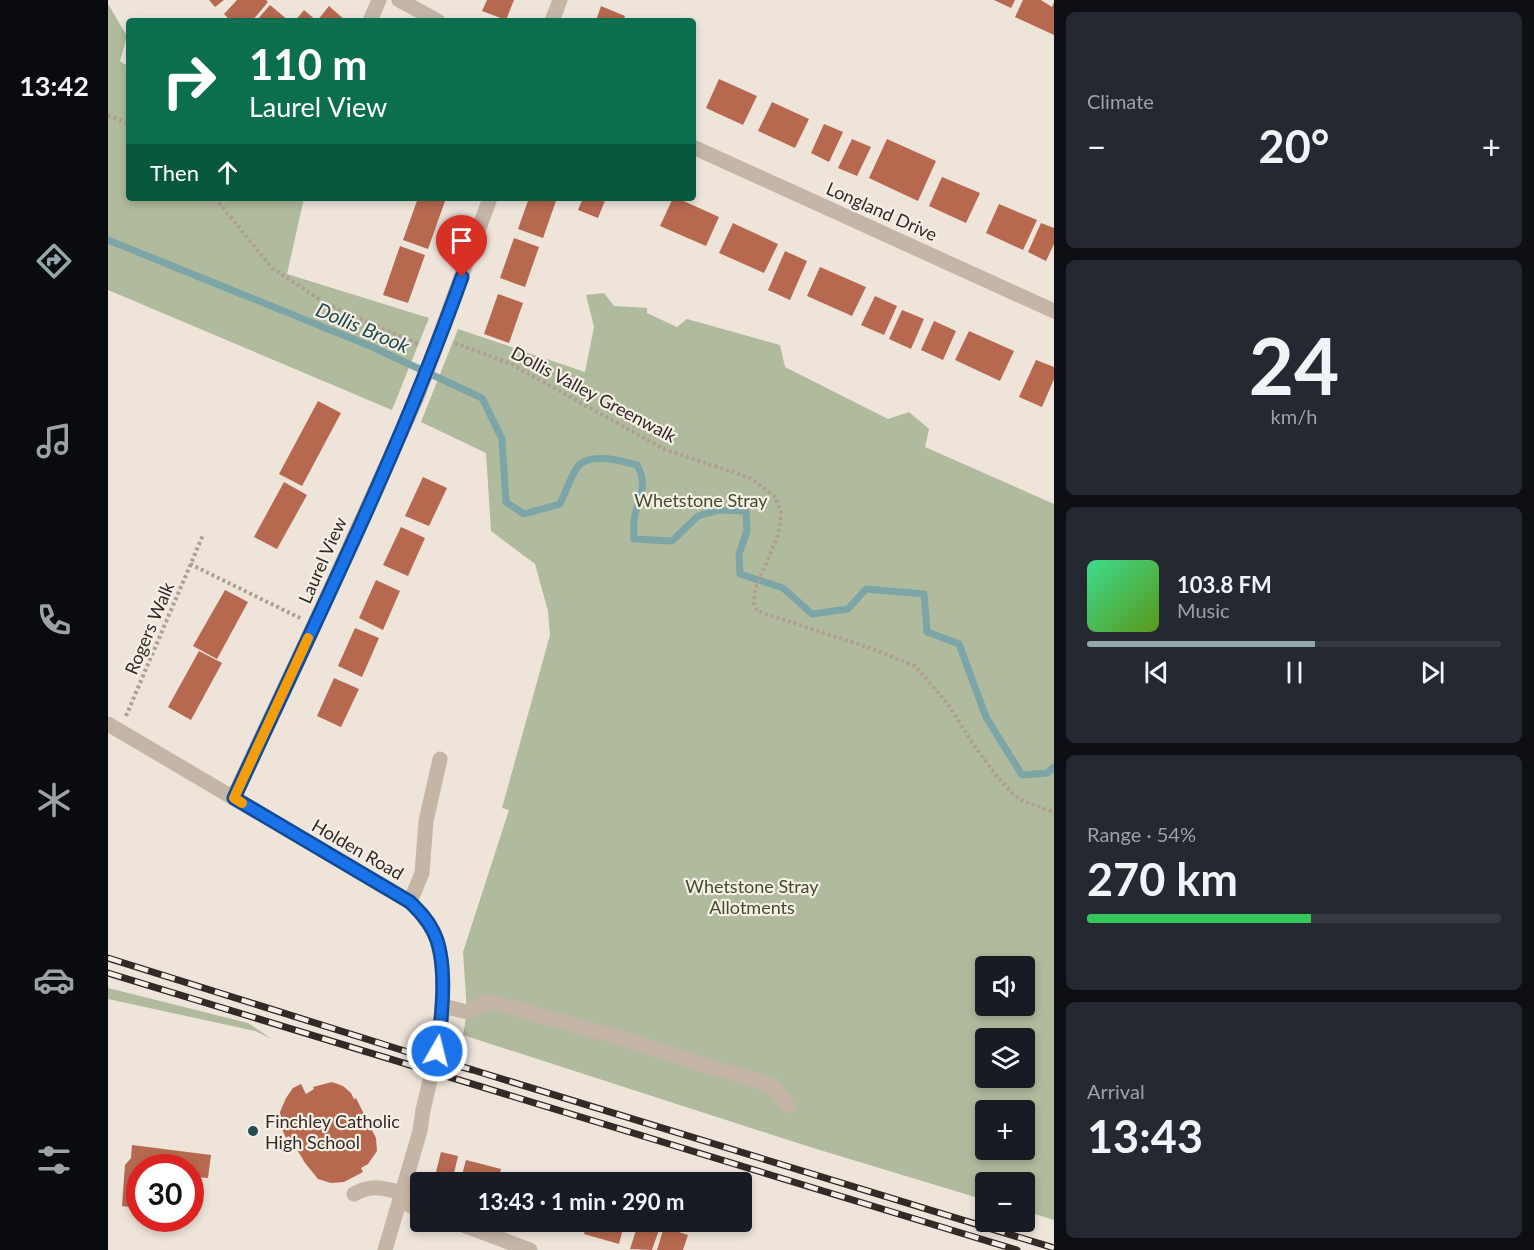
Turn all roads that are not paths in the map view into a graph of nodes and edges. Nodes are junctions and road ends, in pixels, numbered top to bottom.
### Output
1 (379, 0) edge
2 (399, 0) edge
3 (560, 0) edge
4 (371, 18) edge
5 (432, 18) edge
6 (553, 18) edge
7 (696, 148) edge
8 (489, 201) edge
9 (1054, 311) edge
10 (114, 727) edge
11 (440, 759) dead end
12 (234, 798) junction
13 (410, 902) junction
14 (443, 1006) junction
15 (788, 1106) dead end
16 (354, 1194) dead end
17 (402, 1197) junction
18 (410, 1202) edge
19 (482, 1232) edge
20 (385, 1250) edge
21 (530, 1250) edge

1 - 4 street
2 - 5 street
3 - 6 street
7 - 9 street, Longland Drive
8 - 12 street, Laurel View
10 - 12 street, Holden Road
11 - 13 street
12 - 13 street, Holden Road
13 - 14 street, Holden Road
14 - 15 street
14 - 17 street, Holden Road, bridge
16 - 17 street
17 - 18 street
17 - 20 street, Holden Road
19 - 21 street

